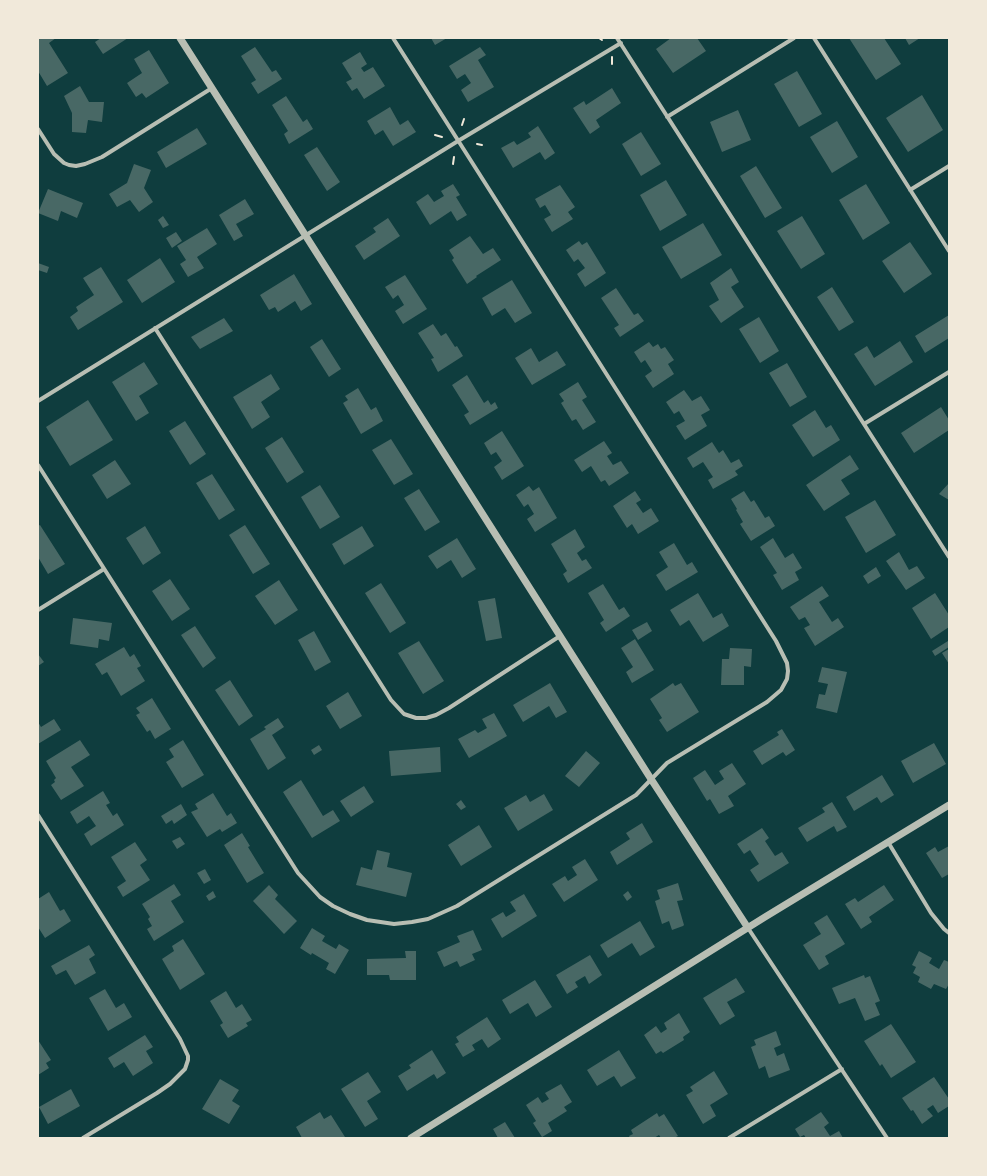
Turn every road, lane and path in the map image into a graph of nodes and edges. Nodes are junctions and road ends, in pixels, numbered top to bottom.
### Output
1 (180, 38) edge
2 (393, 38) edge
3 (599, 38) edge
4 (617, 38) edge
5 (794, 38) edge
6 (814, 38) edge
7 (602, 40) dead end
8 (621, 43) junction
9 (612, 57) dead end
10 (612, 64) dead end
11 (212, 88) junction
12 (668, 116) junction
13 (464, 119) dead end
14 (462, 125) dead end
15 (38, 129) edge
16 (435, 135) dead end
17 (442, 137) dead end
18 (458, 141) junction
19 (477, 144) dead end
20 (482, 145) dead end
21 (454, 157) dead end
22 (453, 164) dead end
23 (949, 166) edge
24 (910, 190) junction
25 (306, 235) junction
26 (949, 251) edge
27 (155, 328) junction
28 (949, 372) edge
29 (38, 401) edge
30 (864, 424) junction
31 (38, 465) edge
32 (949, 556) edge
33 (104, 569) junction
34 (38, 610) edge
35 (560, 636) junction
36 (651, 779) junction
37 (949, 804) edge
38 (38, 815) edge
39 (888, 842) junction
40 (748, 928) junction
41 (949, 933) edge
42 (842, 1069) junction
43 (83, 1138) edge
44 (411, 1138) edge
45 (728, 1138) edge
46 (887, 1138) edge

1 - 11 street
2 - 18 street
3 - 7 path
4 - 8 street
5 - 12 street
6 - 24 street
8 - 12 street
8 - 18 street
9 - 10 path
11 - 15 street
11 - 25 street
12 - 30 street
13 - 14 path
16 - 17 path
18 - 25 street
18 - 36 street
19 - 20 path
21 - 22 path
23 - 24 street
24 - 26 street
25 - 27 street
25 - 35 street
27 - 29 street
27 - 35 street
28 - 30 street
30 - 32 street
31 - 33 street
33 - 34 street
33 - 36 street
35 - 36 street
36 - 40 street
37 - 39 street
38 - 43 street
39 - 40 street
39 - 41 street
40 - 42 street
40 - 44 street
42 - 45 street
42 - 46 street

